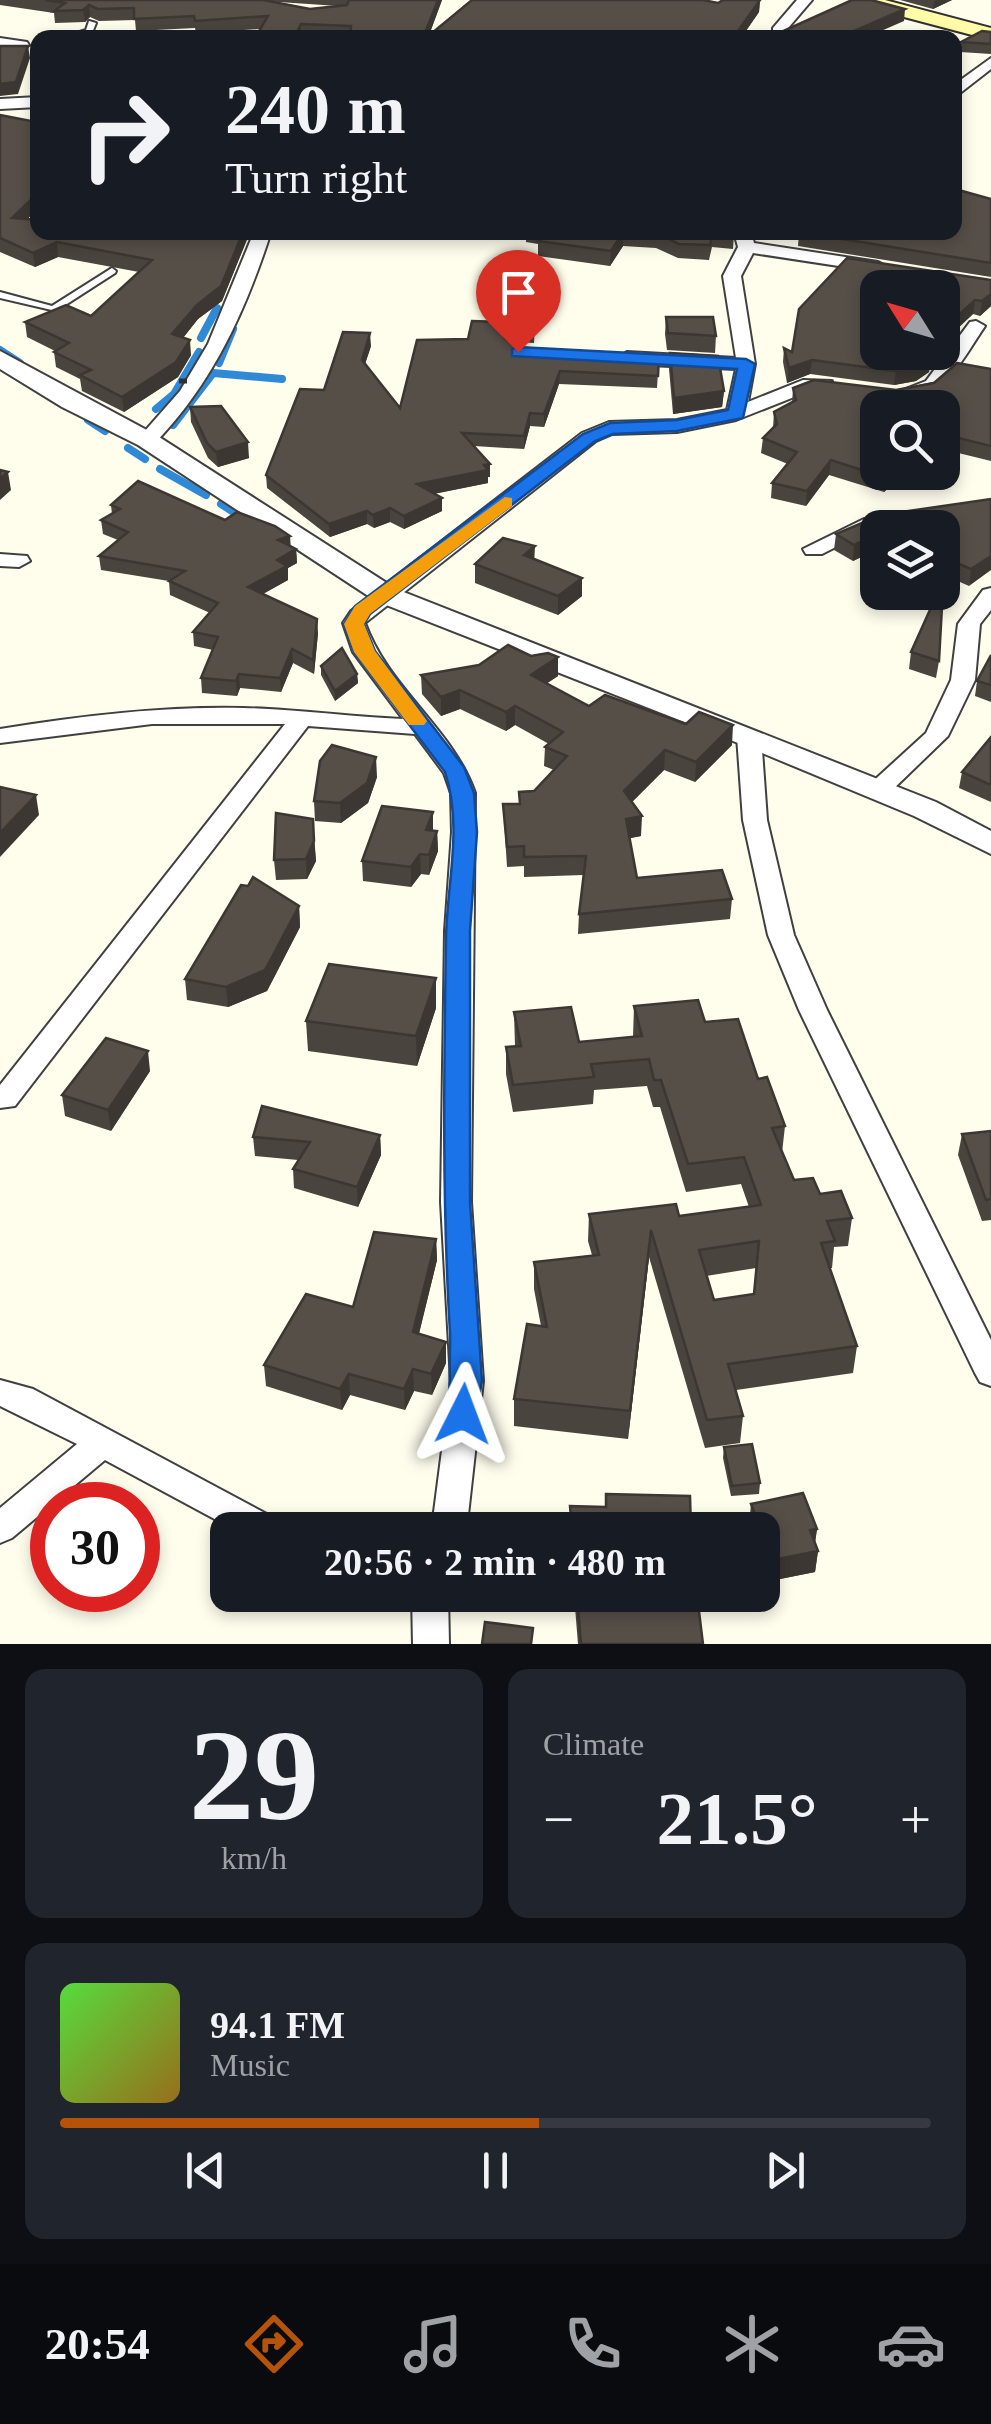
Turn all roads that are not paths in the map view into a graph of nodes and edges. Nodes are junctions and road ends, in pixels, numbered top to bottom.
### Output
1 (805, 0) edge
2 (862, 0) edge
3 (92, 23) edge
4 (90, 30) edge
5 (780, 30) edge
6 (991, 34) edge
7 (0, 42) edge
8 (30, 44) edge
9 (991, 62) edge
10 (962, 86) edge
11 (30, 102) edge
12 (0, 104) edge
13 (260, 240) edge
14 (744, 240) edge
15 (894, 269) edge
16 (112, 272) dead end
17 (0, 295) edge
18 (976, 326) dead end
19 (613, 357) edge
20 (0, 358) edge
21 (746, 364) junction
22 (848, 387) edge
23 (916, 390) edge
24 (736, 414) junction
25 (147, 440) junction
26 (860, 529) edge
27 (814, 549) dead end
28 (386, 595) junction
29 (991, 595) edge
30 (300, 720) junction
31 (421, 726) junction
32 (0, 736) edge
33 (749, 736) junction
34 (878, 790) junction
35 (991, 844) edge
36 (5, 1098) dead end
37 (991, 1373) edge
38 (0, 1393) edge
39 (103, 1442) junction
40 (233, 1512) edge
41 (451, 1512) edge
42 (0, 1528) edge
43 (430, 1612) edge
44 (431, 1644) edge

1 - 5 street
2 - 6 main road
3 - 4 lane
7 - 8 street
9 - 10 street
11 - 12 street
13 - 25 street
14 - 15 street
14 - 21 street
16 - 17 lane
18 - 23 street
19 - 21 street
20 - 25 street
21 - 24 street
22 - 24 street
24 - 28 street
25 - 28 street
26 - 27 street
28 - 31 street
28 - 33 street
29 - 34 street
30 - 31 street
30 - 32 street
30 - 36 street
31 - 41 street
33 - 34 street
33 - 37 street
34 - 35 street
38 - 39 street
39 - 40 street
39 - 42 street
43 - 44 street

